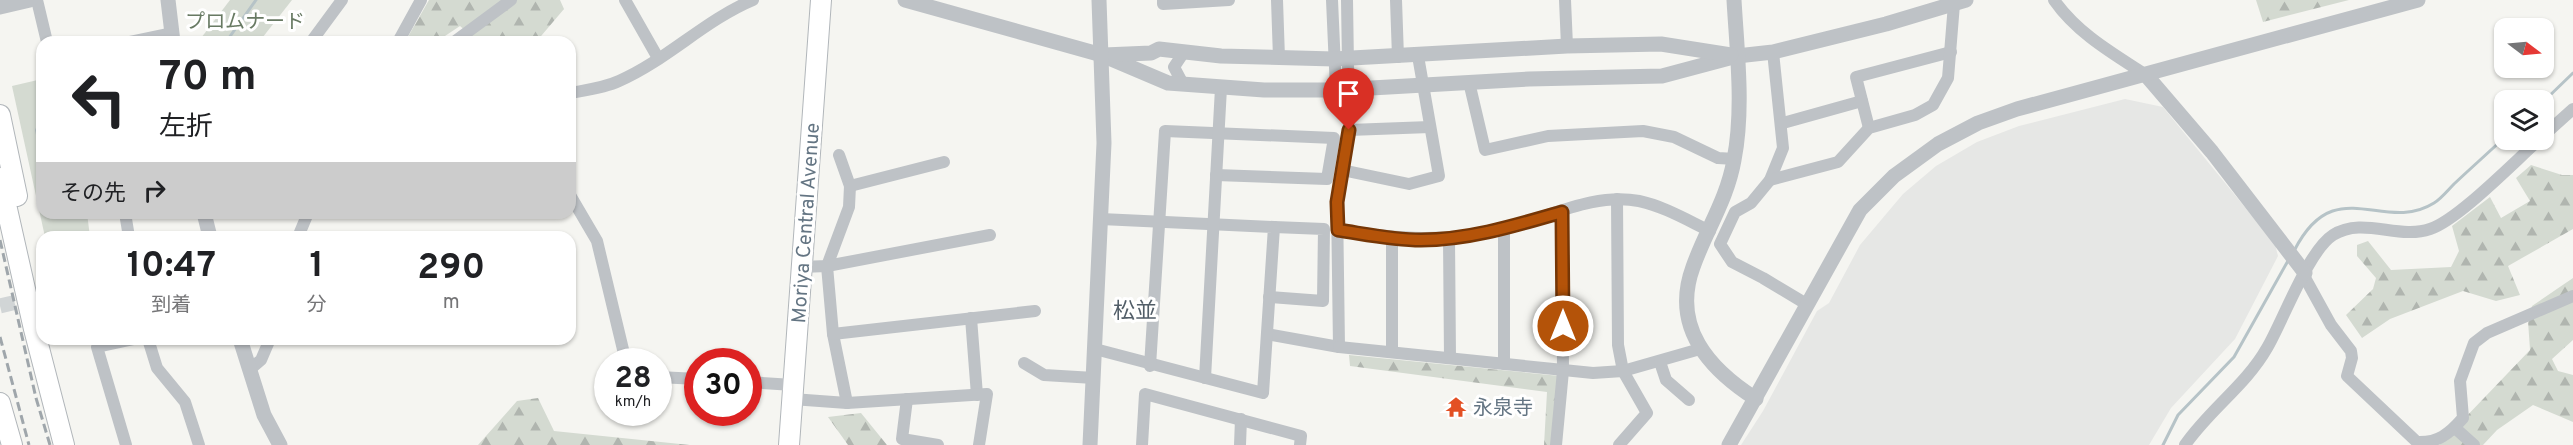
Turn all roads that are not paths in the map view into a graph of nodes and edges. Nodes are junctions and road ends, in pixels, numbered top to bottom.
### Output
1 (30, 0) edge
2 (37, 0) edge
3 (168, 0) edge
4 (342, 0) edge
5 (422, 0) edge
6 (511, 0) edge
7 (625, 0) edge
8 (753, 0) edge
9 (821, 0) edge
10 (905, 0) edge
11 (1099, 0) edge
12 (1163, 0) edge
13 (1229, 0) edge
14 (1277, 0) edge
15 (1332, 0) edge
16 (1347, 0) edge
17 (1396, 0) edge
18 (1565, 0) edge
19 (1734, 0) edge
20 (2054, 0) edge
21 (2418, 0) edge
22 (1211, 1) edge
23 (1960, 2) edge
24 (0, 7) edge
25 (46, 36) edge
26 (173, 36) edge
27 (315, 36) edge
28 (401, 36) edge
29 (462, 36) edge
30 (1568, 46) junction
31 (1184, 52) junction
32 (1773, 52) junction
33 (1950, 52) junction
34 (1102, 55) junction
35 (1418, 56) junction
36 (1737, 56) junction
37 (1398, 57) junction
38 (658, 58) junction
39 (1279, 58) junction
40 (1342, 59) junction
41 (2146, 75) junction
42 (1469, 82) junction
43 (1183, 84) junction
44 (1423, 85) junction
45 (1221, 88) junction
46 (1343, 90) junction
47 (576, 92) edge
48 (1862, 101) junction
49 (2573, 109) edge
50 (0, 115) edge
51 (1782, 123) junction
52 (2554, 126) edge
53 (1430, 127) junction
54 (1869, 128) junction
55 (1349, 130) junction
56 (1218, 134) junction
57 (2528, 150) edge
58 (839, 155) dead end
59 (1735, 159) junction
60 (944, 162) dead end
61 (1342, 170) junction
62 (1216, 175) junction
63 (0, 178) edge
64 (1770, 180) junction
65 (850, 186) junction
66 (1617, 199) junction
67 (576, 205) edge
68 (1562, 212) junction
69 (1101, 219) junction
70 (1160, 221) junction
71 (1214, 223) junction
72 (1274, 227) junction
73 (1504, 228) junction
74 (1338, 230) junction
75 (1710, 231) junction
76 (990, 235) dead end
77 (1392, 238) junction
78 (1449, 238) junction
79 (2298, 265) junction
80 (827, 266) junction
81 (801, 267) junction
82 (2573, 296) edge
83 (1269, 297) junction
84 (1808, 306) junction
85 (1035, 311) dead end
86 (971, 318) junction
87 (34, 329) junction
88 (833, 334) junction
89 (1267, 334) junction
90 (36, 337) edge
91 (38, 345) edge
92 (106, 345) edge
93 (150, 345) edge
94 (242, 345) edge
95 (267, 345) edge
96 (1340, 347) junction
97 (623, 348) edge
98 (1095, 349) junction
99 (1700, 349) junction
100 (1392, 352) junction
101 (1450, 358) junction
102 (1660, 362) junction
103 (1023, 363) dead end
104 (1504, 364) junction
105 (1150, 366) junction
106 (249, 370) junction
107 (1563, 371) junction
108 (1623, 371) junction
109 (1094, 378) junction
110 (1205, 378) junction
111 (762, 385) edge
112 (792, 392) junction
113 (977, 395) junction
114 (907, 399) junction
115 (1756, 399) junction
116 (1689, 400) dead end
117 (847, 403) junction
118 (1, 409) edge
119 (1241, 419) junction
120 (2455, 428) junction
121 (12, 445) edge
122 (64, 445) edge
123 (126, 445) edge
124 (199, 445) edge
125 (279, 445) edge
126 (789, 445) edge
127 (938, 445) edge
128 (979, 445) edge
129 (1090, 445) edge
130 (1142, 445) edge
131 (1240, 445) edge
132 (1300, 445) edge
133 (1556, 445) edge
134 (1620, 445) edge
135 (1730, 445) edge
136 (2185, 445) edge
137 (2474, 445) edge

1 - 24 street
2 - 25 street
3 - 26 street
4 - 27 street
5 - 28 street
6 - 29 street
7 - 38 street
8 - 38 street
9 - 81 main road, Moriya Central Avenue
10 - 34 street
11 - 34 street
12 - 22 street
13 - 22 street
14 - 39 street
15 - 40 street
16 - 40 street
17 - 37 street
18 - 30 street
19 - 36 street
20 - 41 street
21 - 41 street
23 - 32 street
23 - 33 street
30 - 35 street
30 - 36 street
31 - 34 street
31 - 39 street
31 - 43 street
32 - 36 street
32 - 51 street
33 - 48 street
33 - 54 street
34 - 43 street
34 - 69 street
35 - 37 street
35 - 44 street
36 - 42 street
36 - 59 street
37 - 40 street
38 - 47 street
39 - 40 street
40 - 46 street
41 - 79 street
41 - 84 street
42 - 44 street
42 - 59 street
43 - 45 street
44 - 46 street
44 - 53 street
45 - 46 street
45 - 56 street
46 - 55 street
48 - 51 street
48 - 54 street
49 - 52 street
50 - 87 main road
51 - 64 street
53 - 55 street
53 - 61 street
54 - 64 street
55 - 61 street
56 - 62 street
56 - 62 street
56 - 70 street
57 - 79 street
58 - 65 street
59 - 75 street
60 - 65 street
61 - 74 street
62 - 71 street
63 - 87 main road
64 - 84 street
65 - 80 street
66 - 68 street
66 - 75 street
66 - 108 street
67 - 97 street
68 - 73 street
68 - 107 street
69 - 70 street
69 - 98 street
70 - 71 street
70 - 105 street
71 - 72 street
71 - 110 street
72 - 83 street
72 - 83 street
73 - 78 street
73 - 104 street
74 - 77 street
74 - 96 street
75 - 99 street
76 - 80 street
77 - 78 street
77 - 100 street
78 - 101 street
79 - 120 street
79 - 136 street
80 - 81 street
80 - 88 street
81 - 112 main road, Moriya Central Avenue
82 - 120 street
83 - 89 street
84 - 115 street
85 - 86 street
86 - 88 street
86 - 113 street
87 - 90 main road
88 - 117 street
89 - 96 street
89 - 110 street
91 - 122 main road
92 - 123 street
93 - 124 street
94 - 106 street
95 - 106 street
96 - 100 street
98 - 105 street
98 - 109 street
99 - 102 street
99 - 115 street
100 - 101 street
101 - 104 street
102 - 108 street
102 - 116 street
103 - 109 street
104 - 107 street
105 - 110 street
106 - 125 street
107 - 108 street
107 - 133 street
108 - 134 street
109 - 129 street
111 - 112 street
112 - 117 street
112 - 126 main road, Moriya Central Avenue
113 - 114 street
113 - 128 street
114 - 117 street
114 - 127 street
115 - 135 street
118 - 121 main road
119 - 130 street
119 - 131 street
119 - 132 street
120 - 137 street

